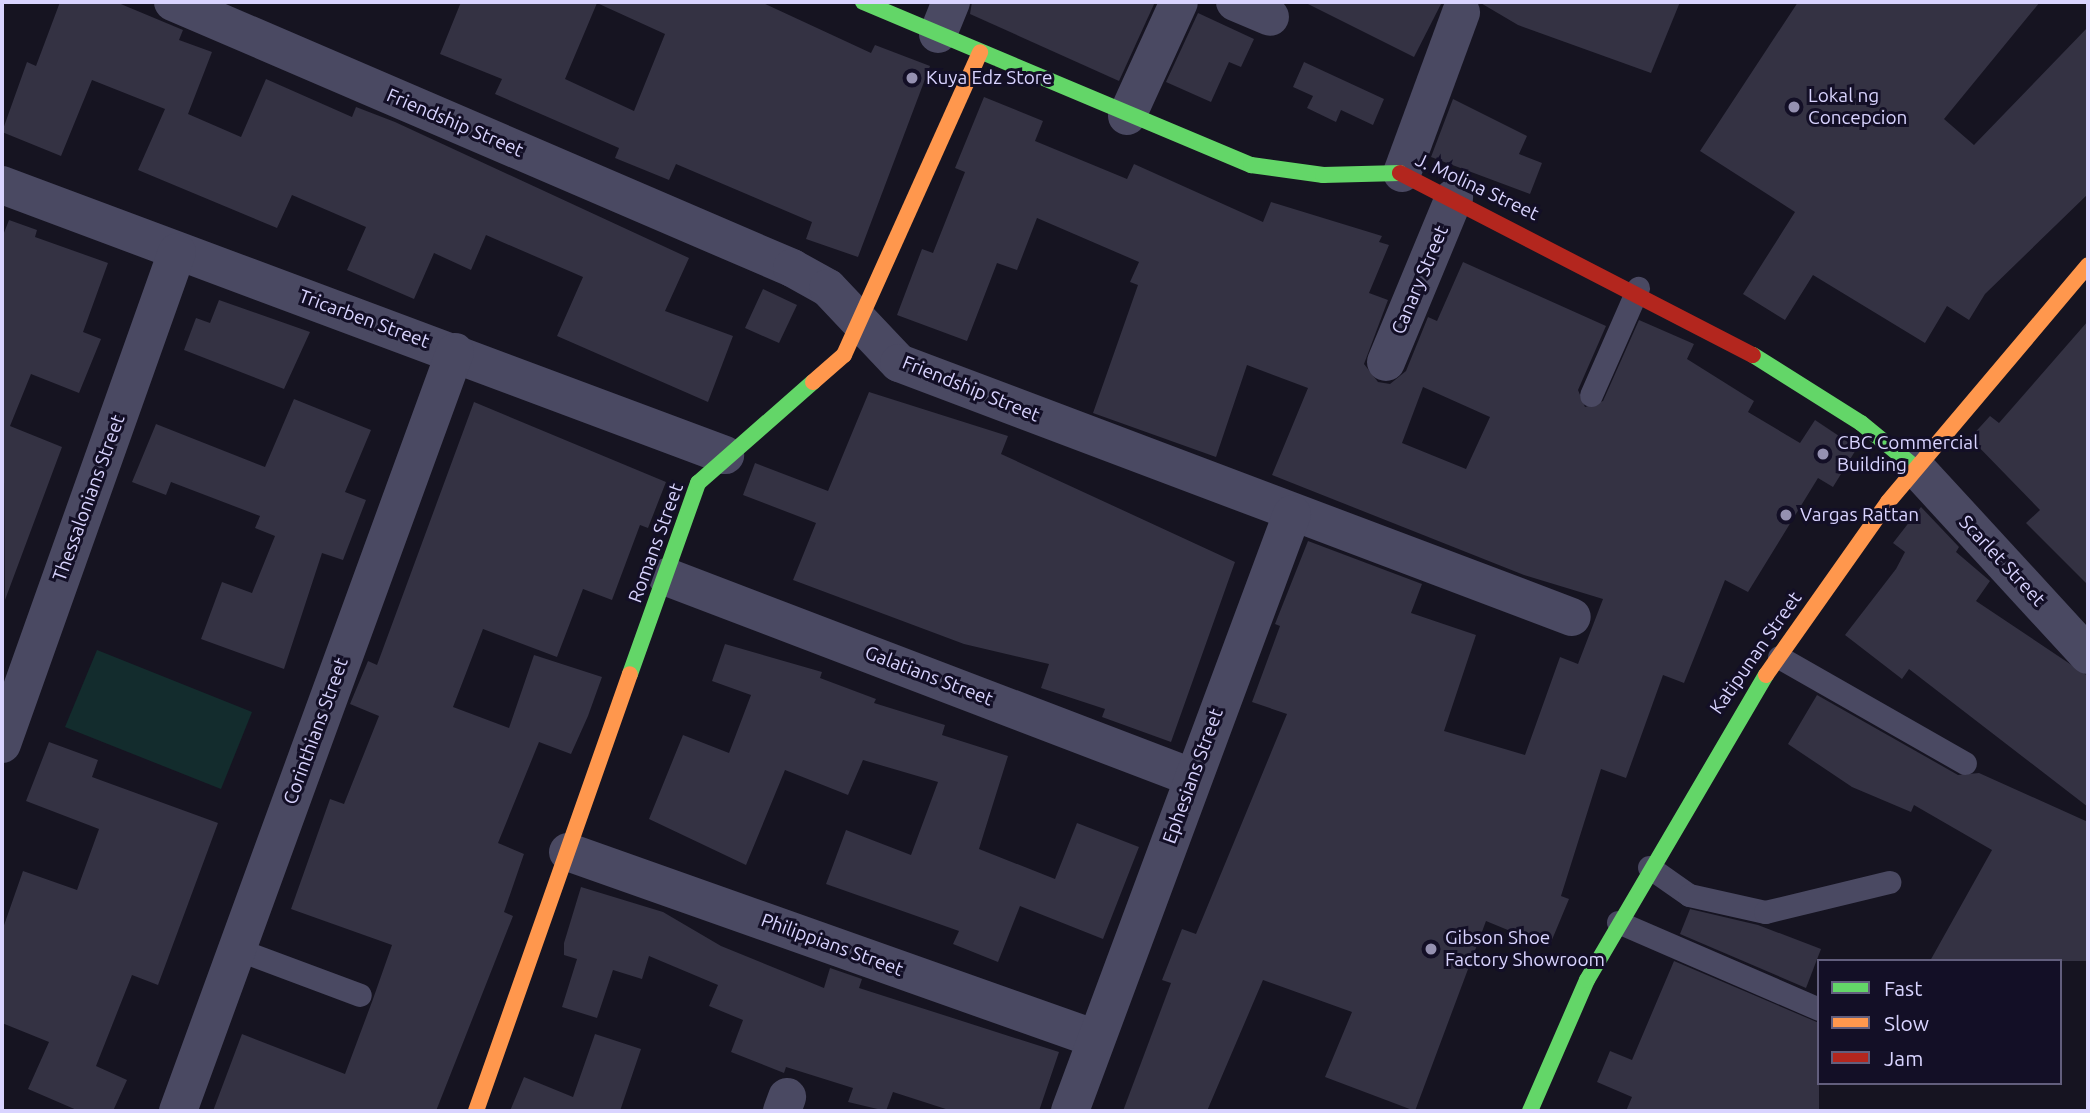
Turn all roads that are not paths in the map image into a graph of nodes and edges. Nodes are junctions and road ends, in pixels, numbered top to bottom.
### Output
1 (173, 2) edge
2 (863, 2) edge
3 (1180, 2) edge
4 (1236, 2) edge
5 (1461, 13) dead end
6 (1270, 17) dead end
7 (945, 18) edge
8 (980, 52) junction
9 (1128, 116) junction
10 (1402, 173) junction
11 (2, 185) edge
12 (1454, 198) junction
13 (177, 252) junction
14 (2088, 265) edge
15 (1638, 288) junction
16 (862, 324) junction
17 (455, 352) junction
18 (1386, 362) dead end
19 (1591, 395) dead end
20 (725, 455) junction
21 (1916, 468) junction
22 (1292, 514) junction
23 (667, 577) junction
24 (1572, 617) dead end
25 (2088, 655) edge
26 (1779, 657) junction
27 (2, 744) edge
28 (1965, 763) dead end
29 (1191, 777) junction
30 (568, 852) junction
31 (1649, 867) junction
32 (1889, 882) dead end
33 (1618, 922) junction
34 (237, 949) junction
35 (360, 995) dead end
36 (1817, 1008) edge
37 (1096, 1039) junction
38 (178, 1111) edge
39 (476, 1111) edge
40 (1070, 1111) edge
41 (1530, 1111) edge

1 - 16 street, Friendship Street
2 - 7 street, J. Molina Street
3 - 9 street
4 - 6 street
5 - 10 street
7 - 8 street, J. Molina Street
8 - 9 street, J. Molina Street
8 - 16 street, Romans Street
9 - 10 street, J. Molina Street
10 - 12 street, J. Molina Street
11 - 13 street, Tricarben Street
12 - 15 street, J. Molina Street
12 - 18 street, Canary Street
13 - 17 street, Tricarben Street
13 - 27 street, Thessalonians Street
14 - 21 street, Katipunan Street
15 - 19 lane
15 - 21 street, J. Molina Street
16 - 20 street, Romans Street
16 - 22 street, Friendship Street
17 - 20 street, Tricarben Street
17 - 34 street, Corinthians Street
20 - 23 street, Romans Street
21 - 25 street, Scarlet Street
21 - 26 street, Katipunan Street
22 - 24 street, Friendship Street
22 - 29 street, Ephesians Street
23 - 29 street, Galatians Street
23 - 30 street, Romans Street
26 - 28 lane
26 - 31 street, Katipunan Street
29 - 37 street, Ephesians Street
30 - 37 street, Philippians Street
30 - 39 street, Romans Street
31 - 32 lane
31 - 33 street, Katipunan Street
33 - 36 lane
33 - 41 street, Katipunan Street
34 - 35 lane
34 - 38 street, Corinthians Street
37 - 40 street, Ephesians Street

